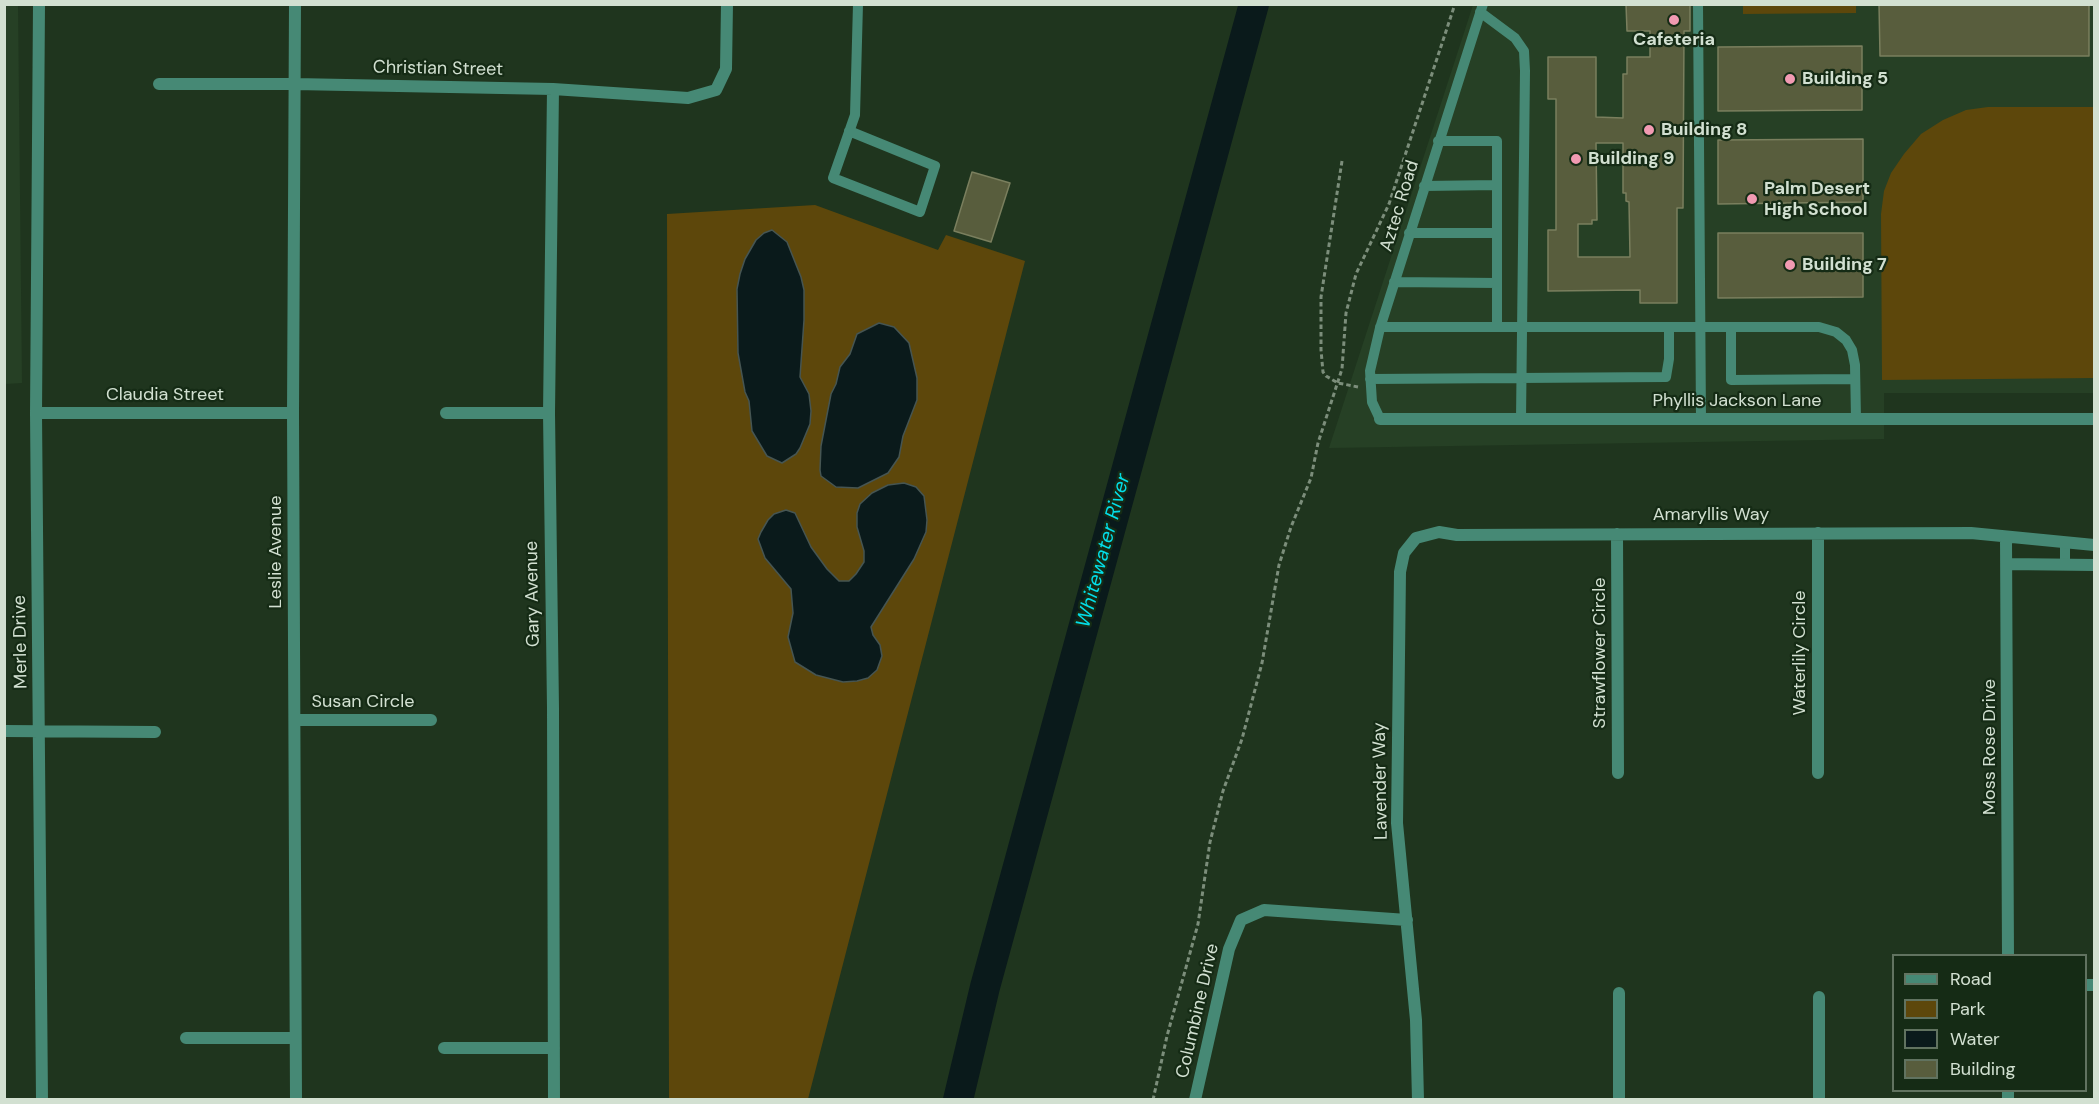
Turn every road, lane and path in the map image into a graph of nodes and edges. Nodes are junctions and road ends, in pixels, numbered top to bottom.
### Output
1 (39, 4) edge
2 (295, 4) edge
3 (727, 4) edge
4 (858, 4) edge
5 (1455, 4) edge
6 (1698, 4) edge
7 (1481, 8) edge
8 (159, 84) dead end
9 (295, 84) junction
10 (553, 89) junction
11 (849, 131) junction
12 (1438, 141) junction
13 (1342, 161) dead end
14 (1497, 185) junction
15 (1424, 186) junction
16 (1497, 233) junction
17 (1409, 234) junction
18 (1394, 282) junction
19 (1497, 283) junction
20 (1380, 327) junction
21 (1497, 327) junction
22 (1522, 327) junction
23 (1670, 327) junction
24 (1701, 327) junction
25 (1731, 327) junction
26 (1522, 377) junction
27 (1855, 379) junction
28 (1338, 383) junction
29 (1371, 384) junction
30 (36, 413) junction
31 (293, 413) junction
32 (446, 413) dead end
33 (549, 413) junction
34 (1380, 419) joint
35 (1521, 419) junction
36 (1701, 419) junction
37 (1856, 419) junction
38 (2094, 419) edge
39 (1818, 533) junction
40 (1617, 534) junction
41 (1416, 538) joint
42 (2006, 538) junction
43 (2065, 543) junction
44 (2094, 545) edge
45 (2007, 564) junction
46 (2065, 564) junction
47 (2094, 565) edge
48 (295, 720) junction
49 (431, 720) dead end
50 (4, 731) edge
51 (40, 731) junction
52 (155, 732) dead end
53 (1618, 773) dead end
54 (1818, 773) dead end
55 (1407, 920) junction
56 (2008, 954) edge
57 (1619, 993) dead end
58 (1819, 997) dead end
59 (186, 1038) dead end
60 (295, 1038) junction
61 (444, 1048) dead end
62 (554, 1048) junction
63 (42, 1100) edge
64 (296, 1100) edge
65 (554, 1100) edge
66 (1153, 1100) edge
67 (1195, 1100) edge
68 (1418, 1100) edge
69 (1619, 1100) edge
70 (1820, 1100) edge

1 - 30 street, Merle Drive
2 - 9 street, Leslie Avenue
3 - 10 street, Christian Street
4 - 11 lane
5 - 28 path
6 - 24 lane
7 - 12 lane, Aztec Road
7 - 22 lane
8 - 9 street, Christian Street
9 - 10 street, Christian Street
9 - 31 street, Leslie Avenue
10 - 33 street, Gary Avenue
11 - 11 lane
12 - 14 lane
12 - 15 lane, Aztec Road
13 - 28 path
14 - 15 lane
14 - 16 lane
15 - 17 lane, Aztec Road
16 - 17 lane
16 - 19 lane
17 - 18 lane, Aztec Road
18 - 19 lane
18 - 20 lane, Aztec Road
19 - 21 lane
20 - 21 lane
20 - 29 lane, Aztec Road
21 - 22 lane
22 - 23 lane
22 - 26 lane
23 - 24 lane
23 - 26 lane
24 - 25 lane
24 - 36 lane
25 - 27 lane
25 - 27 lane
26 - 29 lane
26 - 35 lane
27 - 37 lane
28 - 29 path
28 - 66 path
29 - 34 lane, Aztec Road
30 - 31 street, Claudia Street
30 - 51 street, Merle Drive
31 - 48 street, Leslie Avenue
32 - 33 street
33 - 62 street, Gary Avenue
34 - 35 street, Phyllis Jackson Lane
35 - 36 street, Phyllis Jackson Lane
36 - 37 street, Phyllis Jackson Lane
37 - 38 street, Phyllis Jackson Lane
39 - 40 street, Amaryllis Way
39 - 42 street, Amaryllis Way
39 - 54 street, Waterlily Circle
40 - 41 street, Amaryllis Way
40 - 53 street, Strawflower Circle
41 - 55 street, Lavender Way
42 - 43 street, Amaryllis Way
42 - 45 street, Moss Rose Drive
43 - 44 street, Amaryllis Way
43 - 46 lane
45 - 46 street
45 - 56 street, Moss Rose Drive
46 - 47 street
48 - 49 street, Susan Circle
48 - 60 street, Leslie Avenue
50 - 51 street
51 - 52 street
51 - 63 street, Merle Drive
55 - 67 street, Columbine Drive
55 - 68 street, Lavender Way
57 - 69 street
58 - 70 street
59 - 60 street
60 - 64 street, Leslie Avenue
61 - 62 street
62 - 65 street, Gary Avenue

